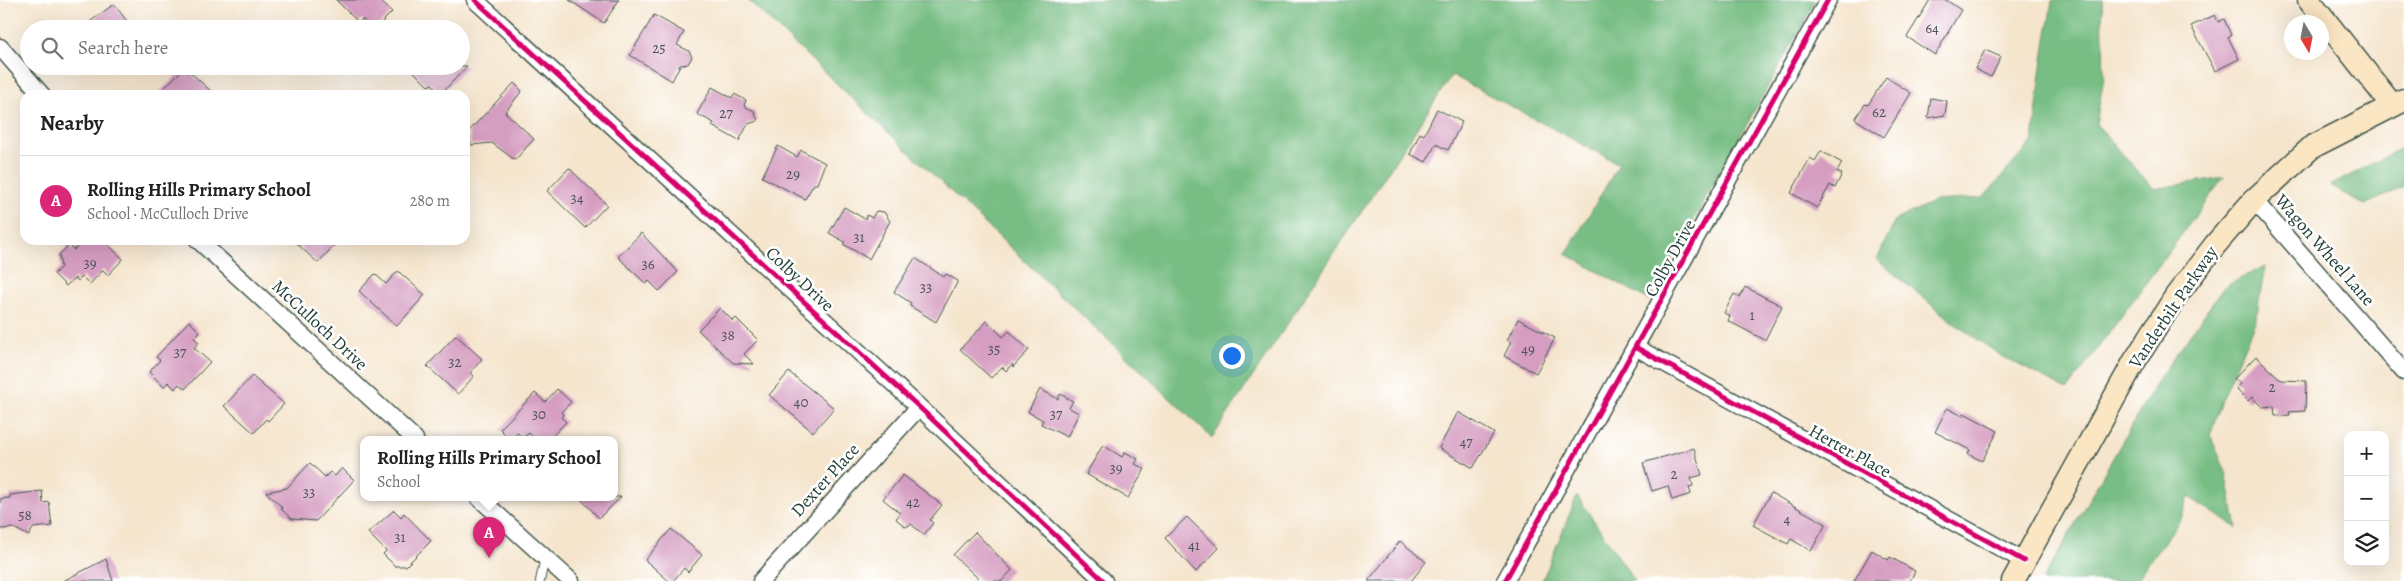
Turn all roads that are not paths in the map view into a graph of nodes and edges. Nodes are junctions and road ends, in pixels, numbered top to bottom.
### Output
1 (475, 0) edge
2 (1828, 0) edge
3 (2310, 0) edge
4 (0, 47) edge
5 (20, 70) edge
6 (24, 75) edge
7 (38, 90) edge
8 (2398, 103) edge
9 (2254, 200) junction
10 (203, 245) edge
11 (1637, 348) junction
12 (2404, 372) edge
13 (919, 407) junction
14 (412, 436) edge
15 (482, 501) edge
16 (544, 557) junction
17 (2024, 561) junction
18 (540, 581) edge
19 (572, 581) edge
20 (761, 581) edge
21 (1104, 581) edge
22 (1505, 581) edge
23 (2013, 581) edge

1 - 13 street, Colby Drive
2 - 11 street, Colby Drive
3 - 8 main road
4 - 5 street
6 - 7 street
8 - 9 main road, Vanderbilt Parkway
9 - 12 street, Wagon Wheel Lane
9 - 17 main road, Vanderbilt Parkway
10 - 14 street, McCulloch Drive
11 - 17 street, Herter Place
11 - 22 street, Colby Drive
13 - 20 street, Dexter Place
13 - 21 street, Colby Drive
15 - 16 street
16 - 18 lane
16 - 19 street
17 - 23 main road, Vanderbilt Parkway

